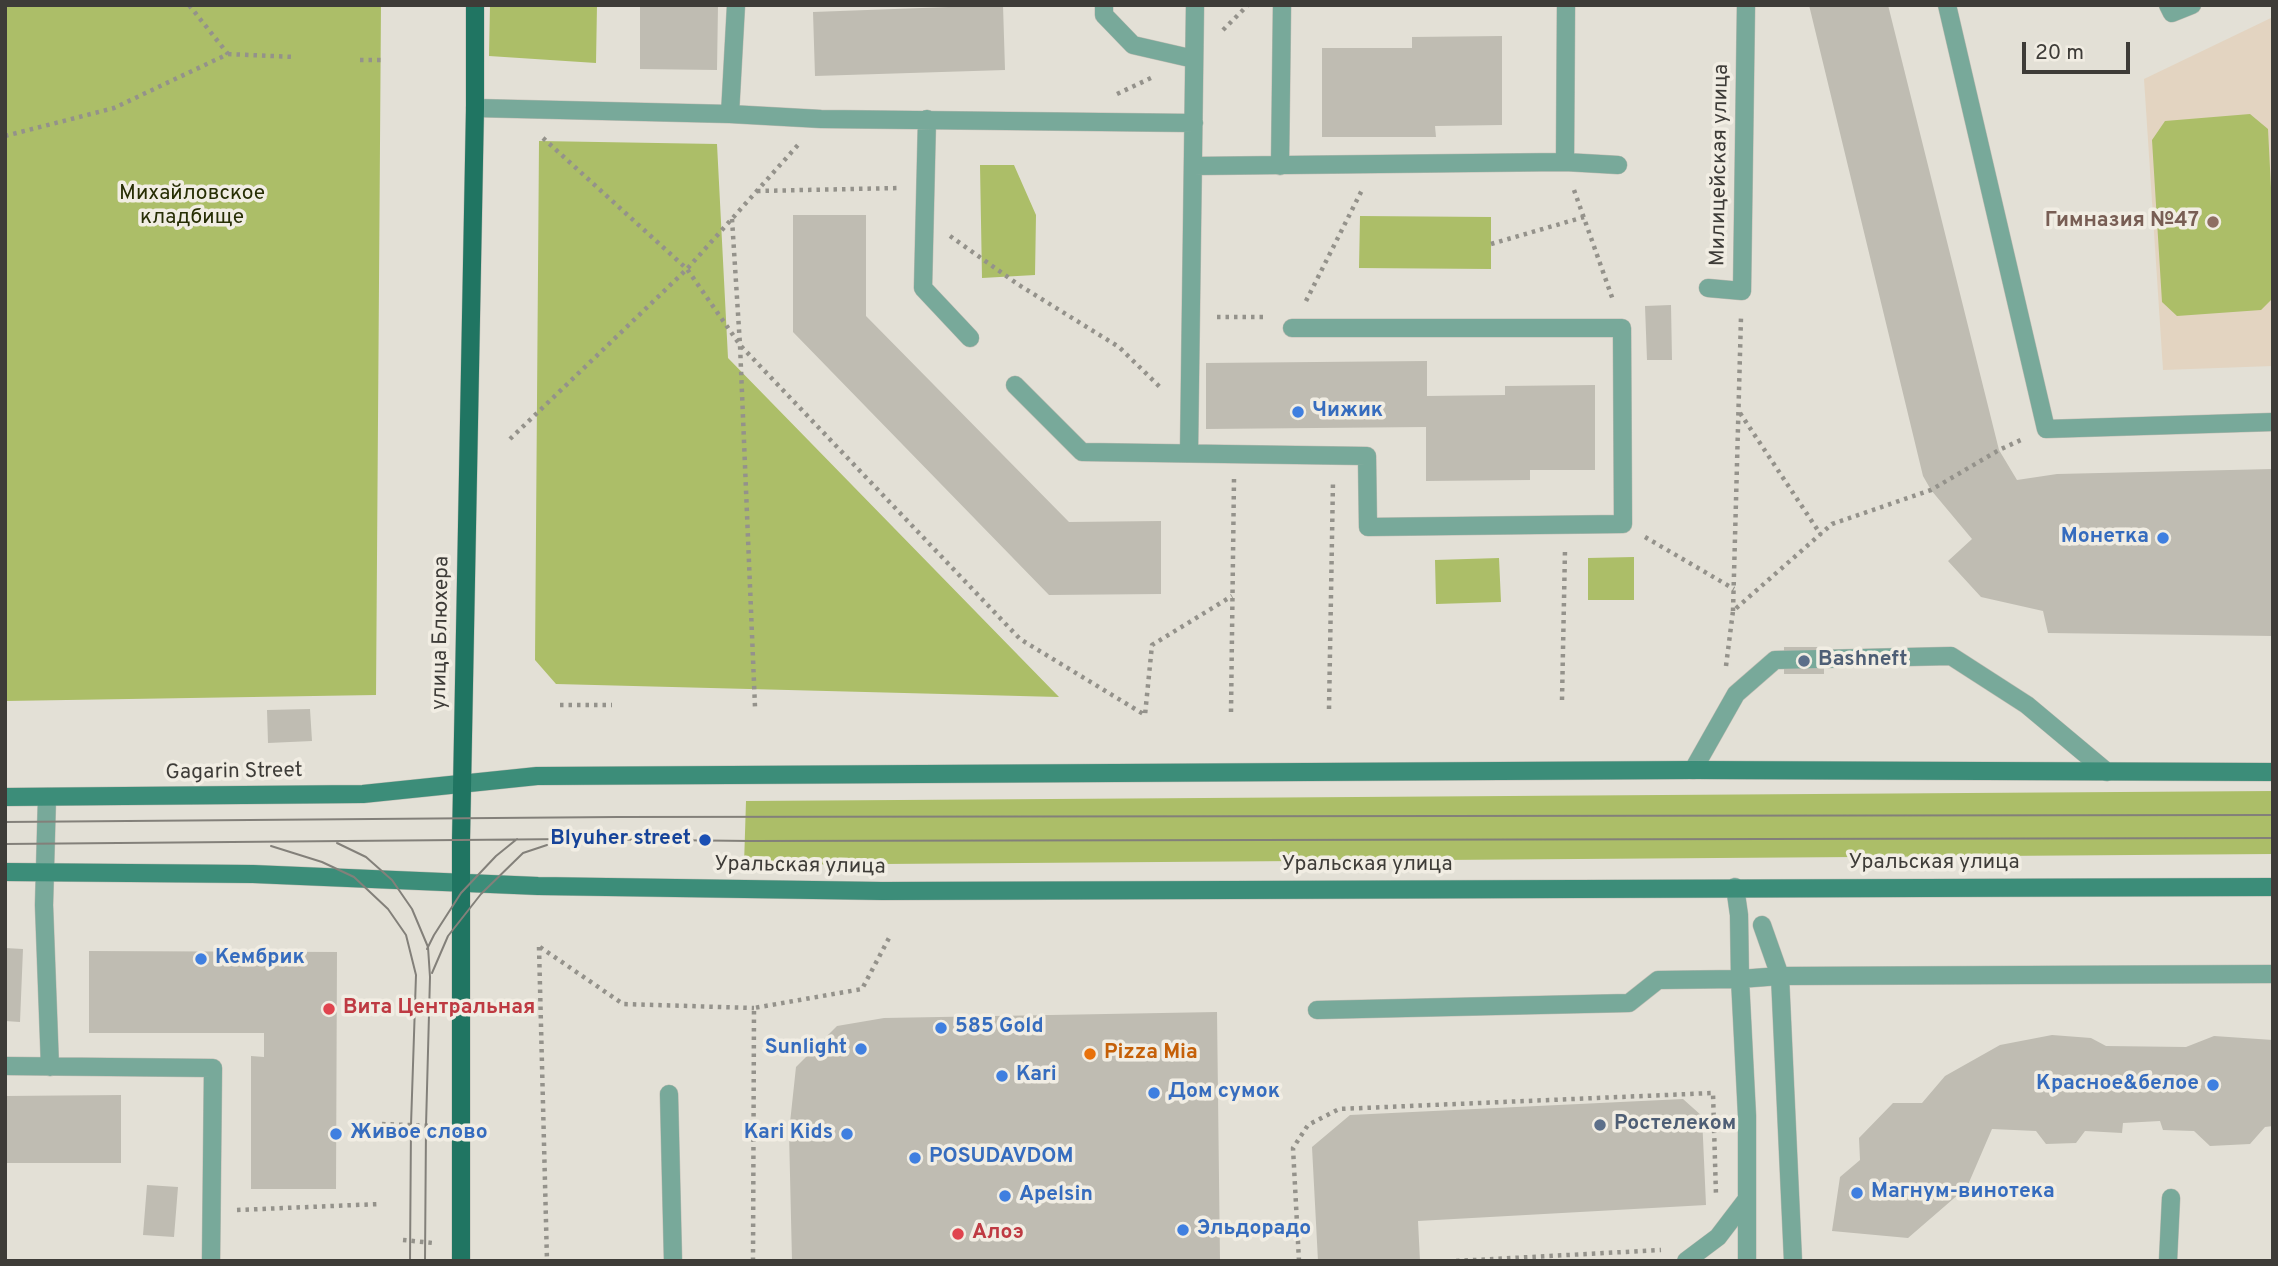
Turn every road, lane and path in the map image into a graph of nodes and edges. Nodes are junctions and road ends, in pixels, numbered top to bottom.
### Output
1 (189, 5) edge
2 (475, 5) edge
3 (736, 5) edge
4 (1104, 5) edge
5 (1195, 5) edge
6 (1282, 5) edge
7 (1566, 5) edge
8 (1746, 5) edge
9 (1947, 5) edge
10 (2168, 5) edge
11 (2192, 5) edge
12 (228, 54) junction
13 (295, 57) dead end
14 (1194, 58) junction
15 (359, 60) dead end
16 (380, 60) dead end
17 (1108, 98) dead end
18 (475, 108) junction
19 (511, 109) junction
20 (730, 114) junction
21 (821, 119) junction
22 (927, 119) junction
23 (1194, 123) junction
24 (5, 136) edge
25 (1565, 162) junction
26 (1376, 164) junction
27 (1618, 165) dead end
28 (1194, 166) junction
29 (1280, 166) junction
30 (926, 188) junction
31 (757, 191) junction
32 (925, 212) junction
33 (1584, 217) junction
34 (732, 219) junction
35 (1491, 244) dead end
36 (687, 269) junction
37 (1709, 288) dead end
38 (1742, 291) junction
39 (1191, 317) junction
40 (1292, 328) junction
41 (1622, 328) junction
42 (970, 338) dead end
43 (740, 345) junction
44 (1015, 385) dead end
45 (1739, 411) junction
46 (1190, 415) junction
47 (2273, 422) edge
48 (2046, 429) junction
49 (510, 439) dead end
50 (1189, 453) junction
51 (1234, 454) junction
52 (1334, 455) junction
53 (1566, 524) junction
54 (1623, 524) junction
55 (1821, 535) junction
56 (1734, 590) junction
57 (1232, 596) junction
58 (1733, 611) junction
59 (1726, 671) dead end
60 (1562, 700) dead end
61 (560, 705) dead end
62 (612, 705) dead end
63 (755, 707) dead end
64 (1329, 709) dead end
65 (1231, 712) dead end
66 (1693, 770) junction
67 (2107, 772) junction
68 (2273, 772) edge
69 (462, 783) junction
70 (5, 797) edge
71 (47, 797) junction
72 (5, 872) edge
73 (45, 872) junction
74 (461, 883) junction
75 (1735, 887) junction
76 (2273, 887) edge
77 (1762, 925) dead end
78 (889, 938) dead end
79 (2273, 974) edge
80 (1780, 976) junction
81 (1740, 979) junction
82 (754, 1008) junction
83 (1317, 1010) dead end
84 (5, 1066) edge
85 (50, 1067) junction
86 (669, 1094) dead end
87 (382, 1124) dead end
88 (438, 1126) dead end
89 (2171, 1198) dead end
90 (1747, 1199) junction
91 (380, 1204) dead end
92 (1716, 1208) dead end
93 (212, 1211) junction
94 (403, 1240) dead end
95 (439, 1244) dead end
96 (1668, 1250) dead end
97 (1493, 1260) edge
98 (212, 1261) edge
99 (461, 1261) edge
100 (547, 1261) edge
101 (673, 1261) edge
102 (753, 1261) edge
103 (1299, 1261) edge
104 (1456, 1261) edge
105 (1686, 1261) edge
106 (1747, 1261) edge
107 (1793, 1261) edge
108 (2168, 1261) edge

1 - 12 path
2 - 18 main road, улица Блюхера
3 - 20 lane
4 - 14 lane
5 - 14 lane
6 - 29 lane
7 - 25 lane
8 - 38 lane, Милицейская улица
9 - 48 lane
10 - 11 lane
12 - 13 path
12 - 24 path
14 - 17 path
14 - 23 lane
15 - 16 path
18 - 19 lane
18 - 69 main road, улица Блюхера
19 - 20 lane
19 - 36 path
20 - 21 lane
21 - 22 lane
21 - 31 path
22 - 23 lane
22 - 30 lane
23 - 28 lane
25 - 26 lane
25 - 27 lane
25 - 33 path
26 - 29 lane
26 - 40 path
28 - 29 lane
28 - 39 lane
30 - 31 path
30 - 32 lane
31 - 34 path
32 - 42 lane
32 - 46 path
33 - 35 path
33 - 41 path
34 - 36 path
34 - 43 path
36 - 43 path
36 - 49 path
37 - 38 lane, Милицейская улица
38 - 45 path
39 - 40 path
39 - 46 lane
40 - 41 lane
41 - 54 lane
43 - 57 path
43 - 63 path
44 - 50 lane
45 - 55 path
45 - 56 path
46 - 50 lane
47 - 48 lane
48 - 55 path
50 - 51 lane
51 - 52 lane
51 - 57 path
52 - 53 lane
52 - 64 path
53 - 54 lane
53 - 60 path
54 - 56 path
55 - 58 path
56 - 58 path
57 - 65 path
58 - 59 path
61 - 62 path
66 - 67 main road
66 - 67 lane
66 - 69 main road
67 - 68 main road
69 - 71 main road, Gagarin Street
69 - 74 main road, улица Блюхера
70 - 71 main road, Gagarin Street
71 - 73 lane
72 - 73 main road
73 - 74 main road
73 - 85 lane
74 - 75 main road, Уральская улица
74 - 99 main road, улица Блюхера
75 - 76 main road, Уральская улица
75 - 81 lane
77 - 80 lane
78 - 82 path
79 - 80 lane
80 - 81 lane
80 - 107 lane
81 - 83 lane
81 - 90 lane
82 - 100 path
82 - 102 path
84 - 85 lane
85 - 93 lane
86 - 101 lane
87 - 88 path
89 - 108 lane
90 - 105 lane
90 - 106 lane
91 - 93 path
92 - 103 path
93 - 98 lane
94 - 95 path
96 - 97 path
97 - 104 path

